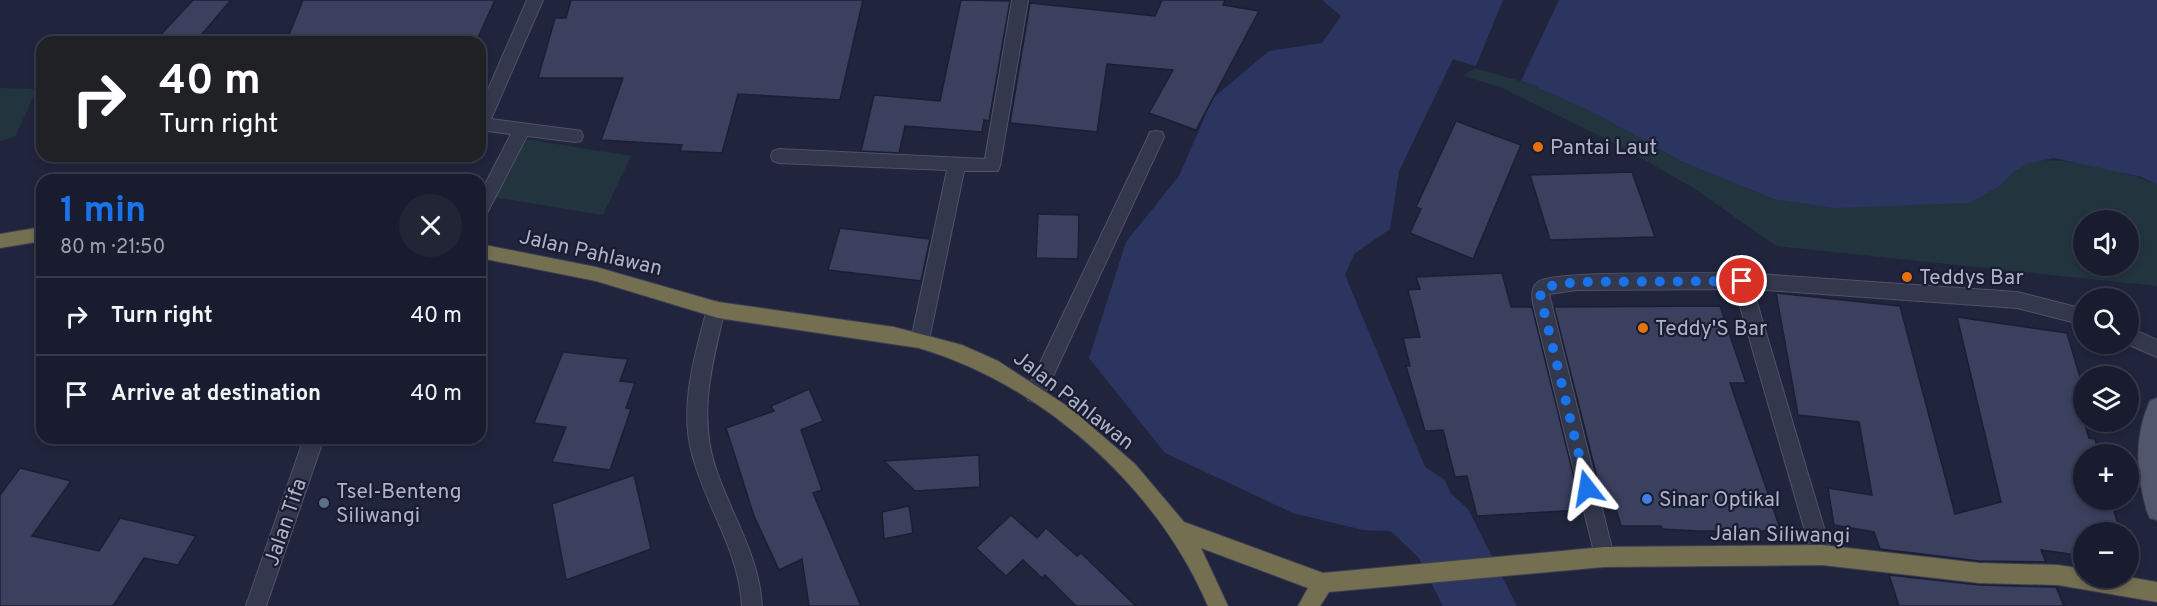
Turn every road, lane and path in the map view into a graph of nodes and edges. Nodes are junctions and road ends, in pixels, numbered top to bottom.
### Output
1 (535, 0) edge
2 (1020, 0) edge
3 (486, 113) edge
4 (486, 125) edge
5 (522, 130) junction
6 (575, 136) dead end
7 (1156, 137) dead end
8 (779, 156) dead end
9 (957, 164) junction
10 (486, 199) edge
11 (36, 235) edge
12 (0, 241) edge
13 (486, 252) edge
14 (1742, 281) junction
15 (716, 309) junction
16 (2073, 314) edge
17 (920, 340) junction
18 (2139, 340) edge
19 (2157, 349) edge
20 (1035, 394) junction
21 (2157, 407) edge
22 (312, 444) edge
23 (2157, 511) edge
24 (1179, 530) junction
25 (1822, 555) junction
26 (1604, 557) junction
27 (1323, 583) junction
28 (2157, 592) edge
29 (256, 606) edge
30 (752, 606) edge
31 (1218, 606) edge
32 (1308, 606) edge

1 - 3 street
2 - 9 street
4 - 5 street
5 - 6 street
5 - 10 street
7 - 20 street
8 - 9 street
9 - 17 street
11 - 12 highway
13 - 15 highway, Jalan Pahlawan
14 - 16 street
14 - 25 street
14 - 26 street
15 - 17 highway, Jalan Pahlawan
15 - 30 street
17 - 20 highway, Jalan Pahlawan
18 - 19 street
20 - 24 highway, Jalan Pahlawan
21 - 23 main road
22 - 29 street, Jalan Tifa
24 - 27 highway
24 - 31 highway, Jalan Pahlawan
25 - 26 highway, Jalan Siliwangi
25 - 28 highway, Jalan Siliwangi
26 - 27 highway, Jalan Siliwangi
27 - 32 highway

